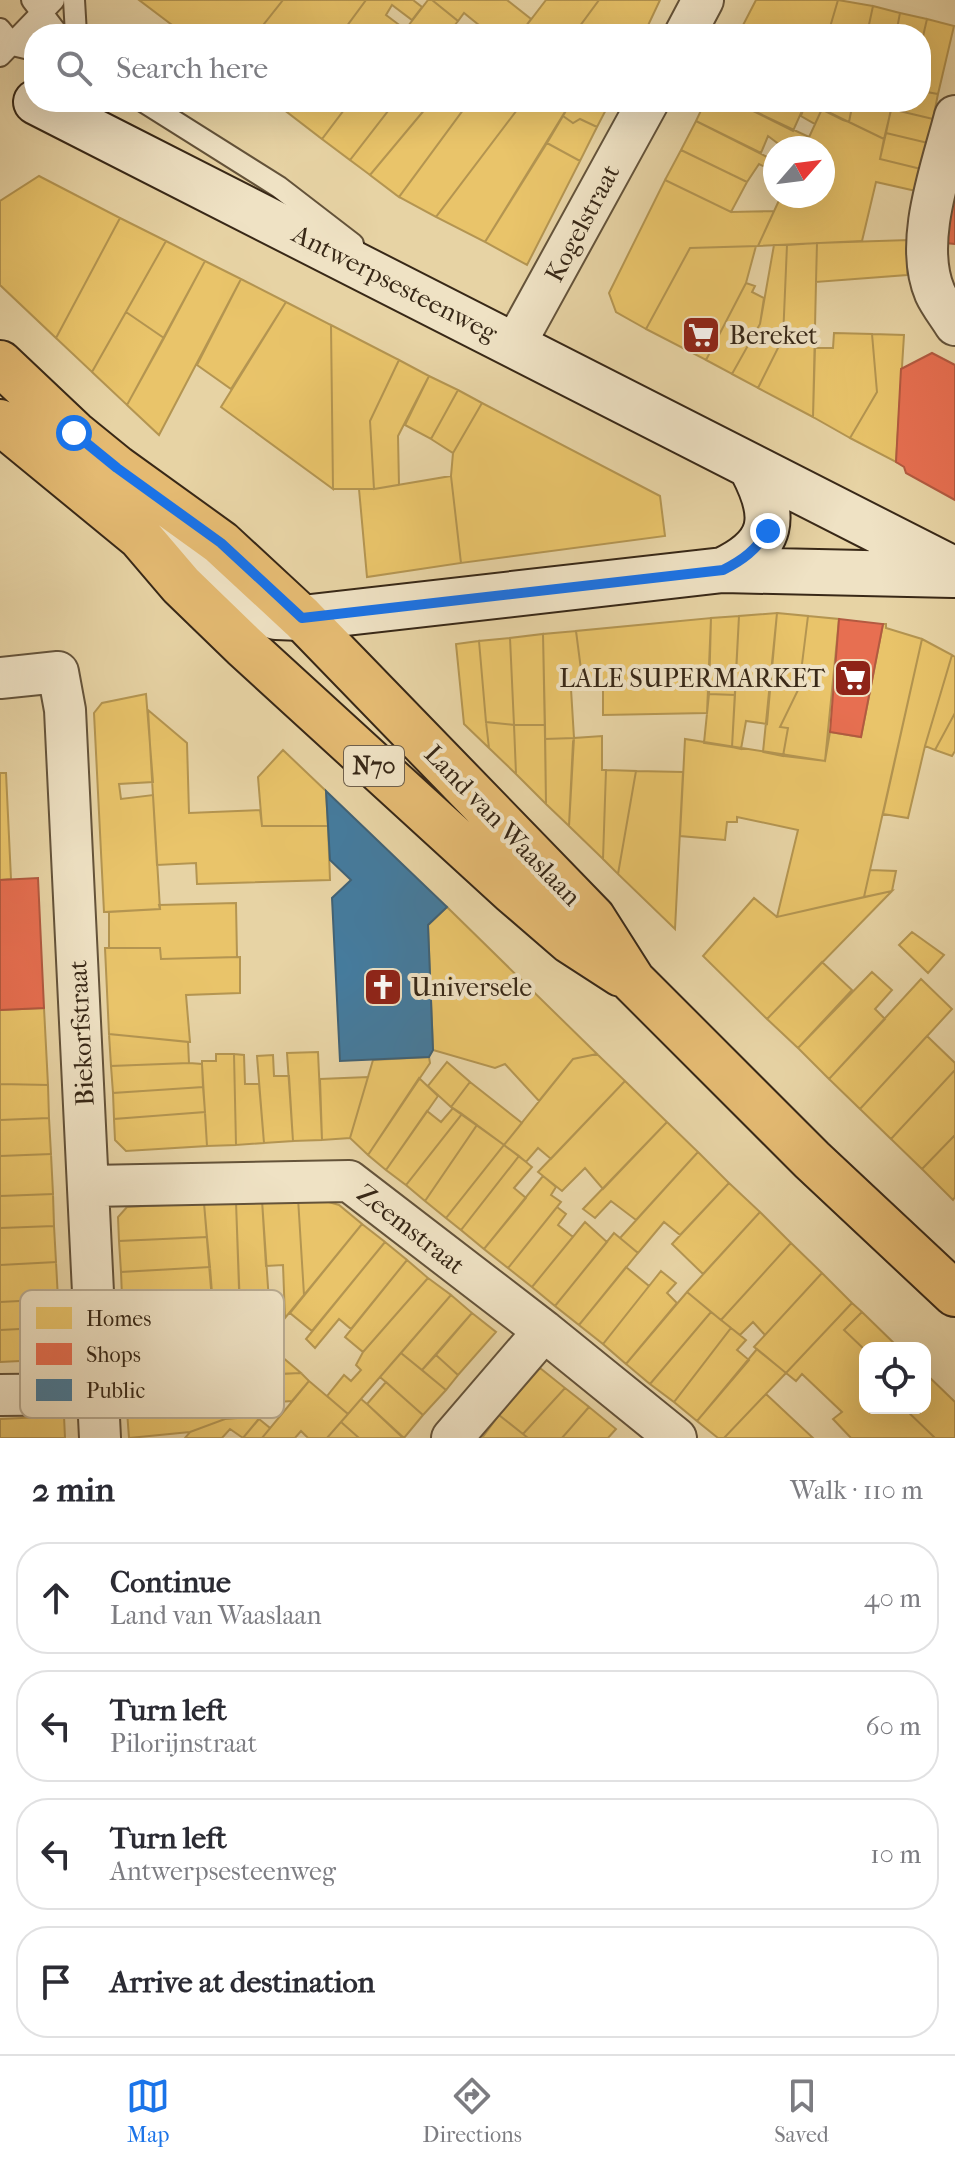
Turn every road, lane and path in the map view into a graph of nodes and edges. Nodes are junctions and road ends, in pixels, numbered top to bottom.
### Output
1 (74, 0) edge
2 (703, 0) edge
3 (43, 4) edge
4 (53, 24) edge
5 (75, 24) edge
6 (690, 24) edge
7 (4, 43) edge
8 (24, 48) edge
9 (50, 112) edge
10 (160, 112) edge
11 (643, 112) edge
12 (955, 116) edge
13 (425, 300) junction
14 (955, 325) edge
15 (515, 344) junction
16 (0, 363) edge
17 (0, 422) edge
18 (752, 469) junction
19 (140, 537) junction
20 (723, 570) junction
21 (955, 573) edge
22 (302, 618) junction
23 (0, 678) edge
24 (517, 868) junction
25 (90, 1186) junction
26 (94, 1290) edge
27 (955, 1294) edge
28 (544, 1331) junction
29 (0, 1395) edge
30 (20, 1395) edge
31 (99, 1418) edge
32 (100, 1438) edge
33 (452, 1438) edge
34 (676, 1438) edge

1 - 5 lane
2 - 6 street
3 - 4 lane
3 - 7 lane
7 - 8 lane
9 - 13 main road, Antwerpsesteenweg
10 - 13 lane
11 - 15 street, Kogelstraat
12 - 14 street
13 - 15 main road, Antwerpsesteenweg
15 - 18 main road, Antwerpsesteenweg
16 - 22 main road, Land van Waaslaan / N70
17 - 19 main road, Land van Waaslaan / N70
18 - 20 main road
18 - 21 main road, Antwerpsesteenweg
19 - 22 main road
19 - 24 main road, Land van Waaslaan / N70
20 - 21 main road
20 - 22 main road
22 - 24 main road, Land van Waaslaan / N70
23 - 25 street, Biekorfstraat
24 - 27 main road, Land van Waaslaan / N70
25 - 26 street, Biekorfstraat
25 - 28 street, Zeemstraat
28 - 33 street
28 - 34 street, Zeemstraat
29 - 30 street
31 - 32 street, Biekorfstraat

